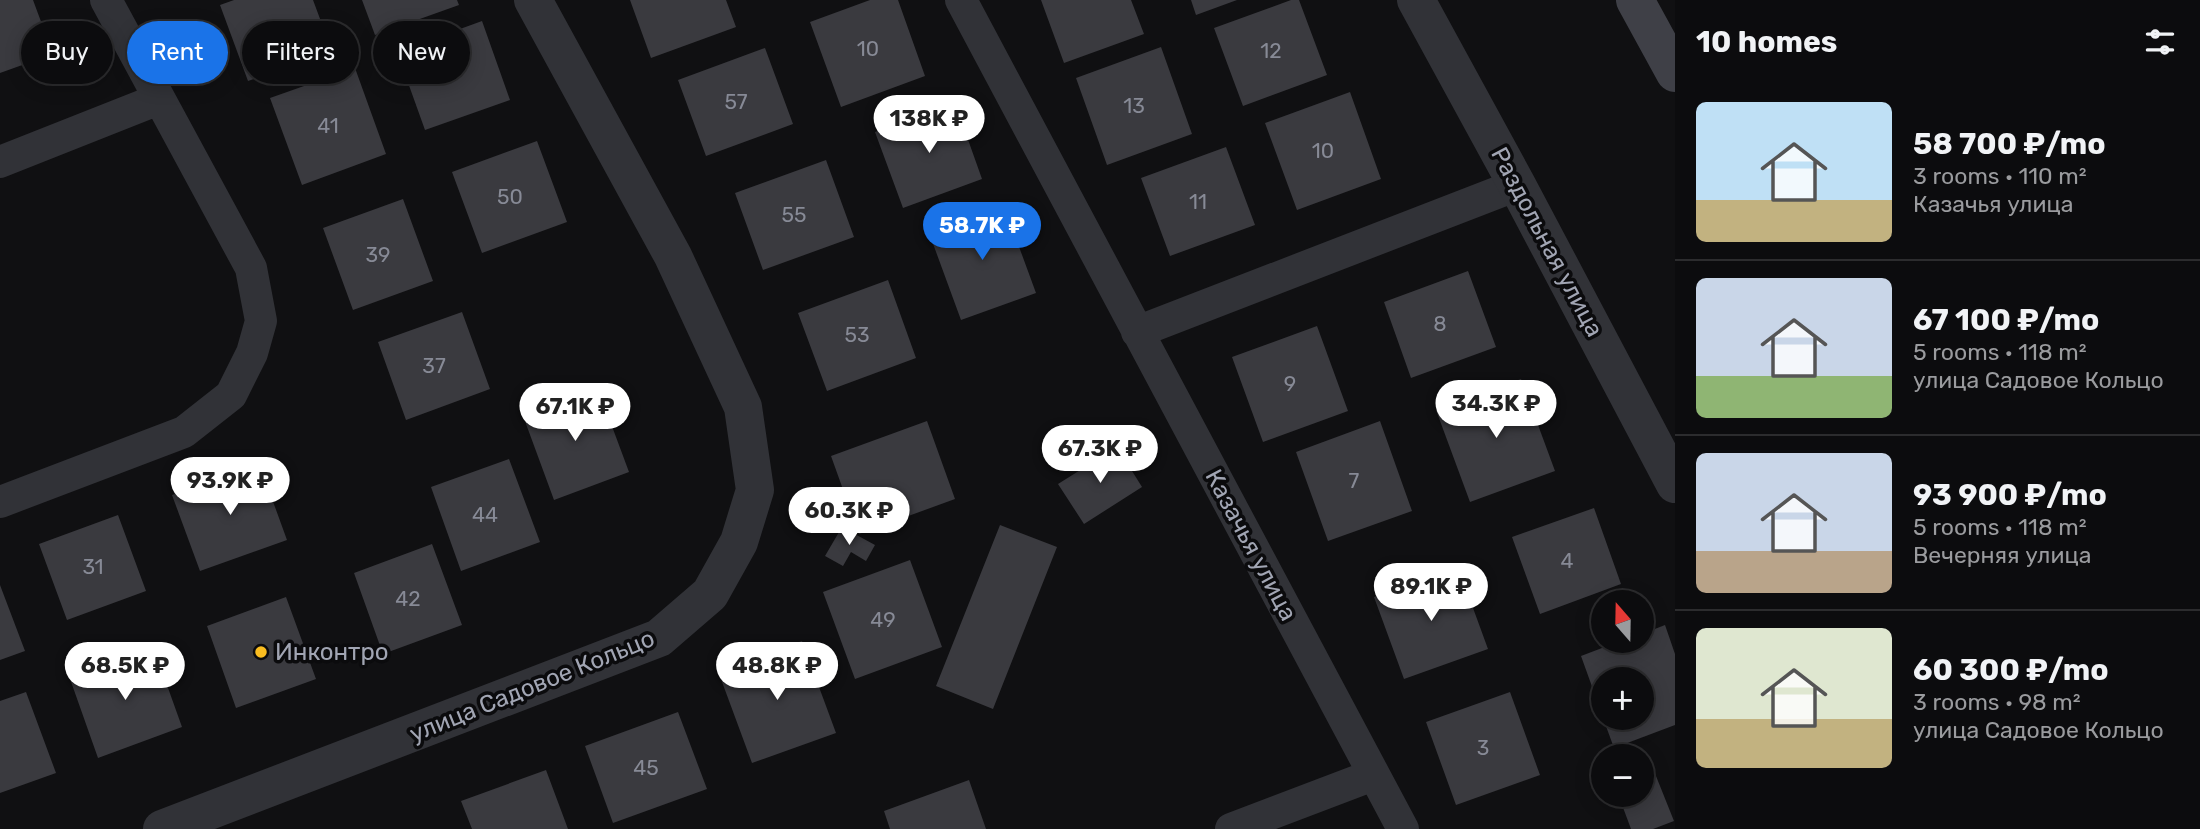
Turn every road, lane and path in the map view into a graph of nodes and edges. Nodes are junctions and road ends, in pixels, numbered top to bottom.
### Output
1 (106, 0) edge
2 (533, 0) edge
3 (961, 0) edge
4 (1416, 0) edge
5 (1635, 0) edge
6 (1675, 73) edge
7 (159, 99) junction
8 (0, 162) edge
9 (1517, 185) junction
10 (1137, 332) junction
11 (1675, 484) edge
12 (0, 502) edge
13 (1373, 775) junction
14 (162, 829) edge
15 (1231, 829) edge
16 (1403, 829) edge

1 - 7 street
2 - 14 street, улица Садовое Кольцо
3 - 10 street, Казачья улица
4 - 9 street, Раздольная улица
5 - 6 main road
7 - 8 street
7 - 12 street
9 - 10 street
9 - 11 street, Раздольная улица
10 - 13 street, Казачья улица
13 - 15 street
13 - 16 street, Казачья улица

